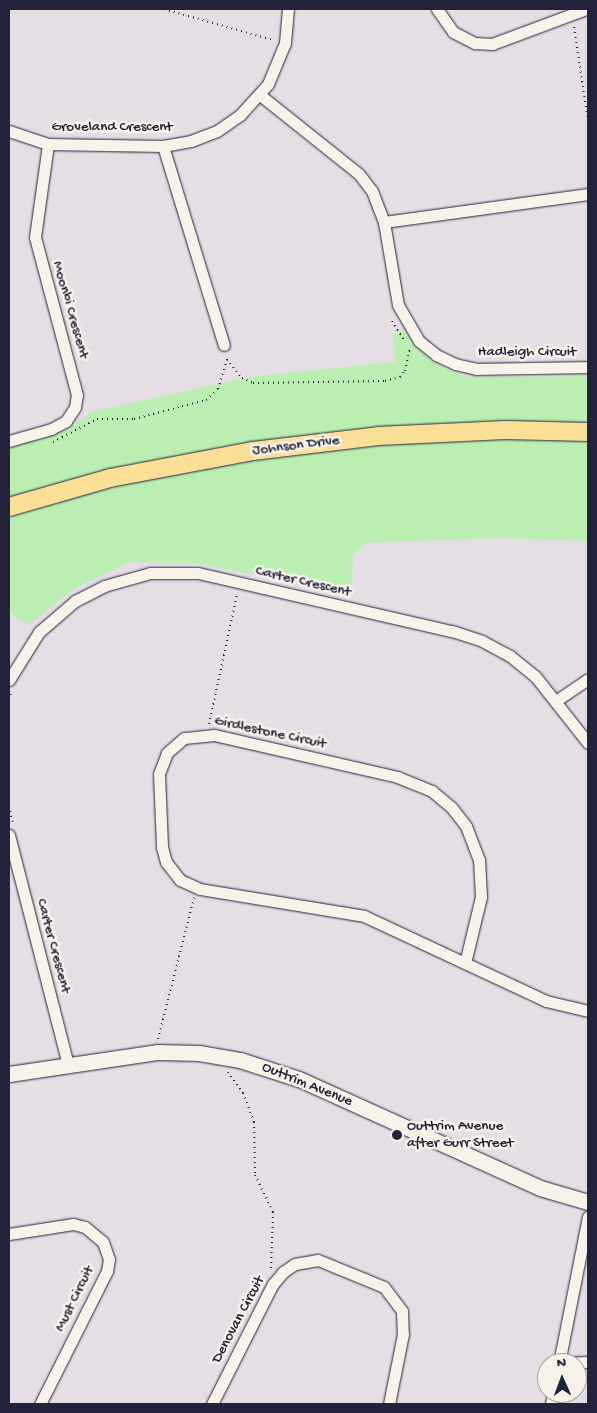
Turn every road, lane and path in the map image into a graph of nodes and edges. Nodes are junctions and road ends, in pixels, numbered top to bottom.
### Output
1 (164, 9) edge
2 (288, 9) edge
3 (437, 9) edge
4 (586, 9) edge
5 (571, 15) junction
6 (285, 43) junction
7 (260, 95) junction
8 (588, 121) edge
9 (9, 130) edge
10 (48, 144) junction
11 (163, 146) junction
12 (588, 194) edge
13 (384, 222) junction
14 (399, 306) junction
15 (224, 345) dead end
16 (588, 367) edge
17 (588, 432) edge
18 (9, 441) edge
19 (51, 442) dead end
20 (9, 507) edge
21 (239, 582) junction
22 (588, 678) edge
23 (12, 682) edge
24 (9, 700) edge
25 (557, 700) junction
26 (207, 734) junction
27 (588, 743) edge
28 (9, 806) edge
29 (11, 830) edge
30 (14, 879) edge
31 (196, 888) junction
32 (465, 963) junction
33 (588, 1011) edge
34 (149, 1041) dead end
35 (68, 1064) junction
36 (234, 1070) dead end
37 (9, 1074) edge
38 (588, 1202) edge
39 (588, 1217) edge
40 (9, 1234) edge
41 (279, 1277) junction
42 (562, 1353) edge
43 (40, 1404) edge
44 (212, 1404) edge
45 (389, 1404) edge

1 - 6 path
2 - 6 street, Groveland Crescent
3 - 5 street
4 - 5 street
5 - 8 path
6 - 7 street, Groveland Crescent
7 - 11 street, Groveland Crescent
7 - 13 street, Hadleigh Circuit
9 - 10 street, Groveland Crescent
10 - 11 street, Groveland Crescent
10 - 18 street, Moonbi Crescent
11 - 15 street
12 - 13 street
13 - 14 street, Hadleigh Circuit
14 - 16 street, Hadleigh Circuit
14 - 19 path
17 - 20 main road, Johnson Drive
21 - 23 street, Carter Crescent
21 - 25 street, Carter Crescent
21 - 26 path
22 - 25 street
23 - 24 path
25 - 27 street, Carter Crescent
26 - 31 street, Girdlestone Circuit
26 - 32 street, Girdlestone Circuit
28 - 29 path
29 - 30 street, Carter Crescent
30 - 35 street, Carter Crescent
31 - 32 street, Girdlestone Circuit
31 - 34 path
32 - 33 street, Girdlestone Circuit
35 - 37 street, Outtrim Avenue
35 - 38 street, Outtrim Avenue
36 - 41 path
39 - 42 street
40 - 43 street, Must Circuit
41 - 44 street, Denovan Circuit
41 - 45 street, Denovan Circuit

